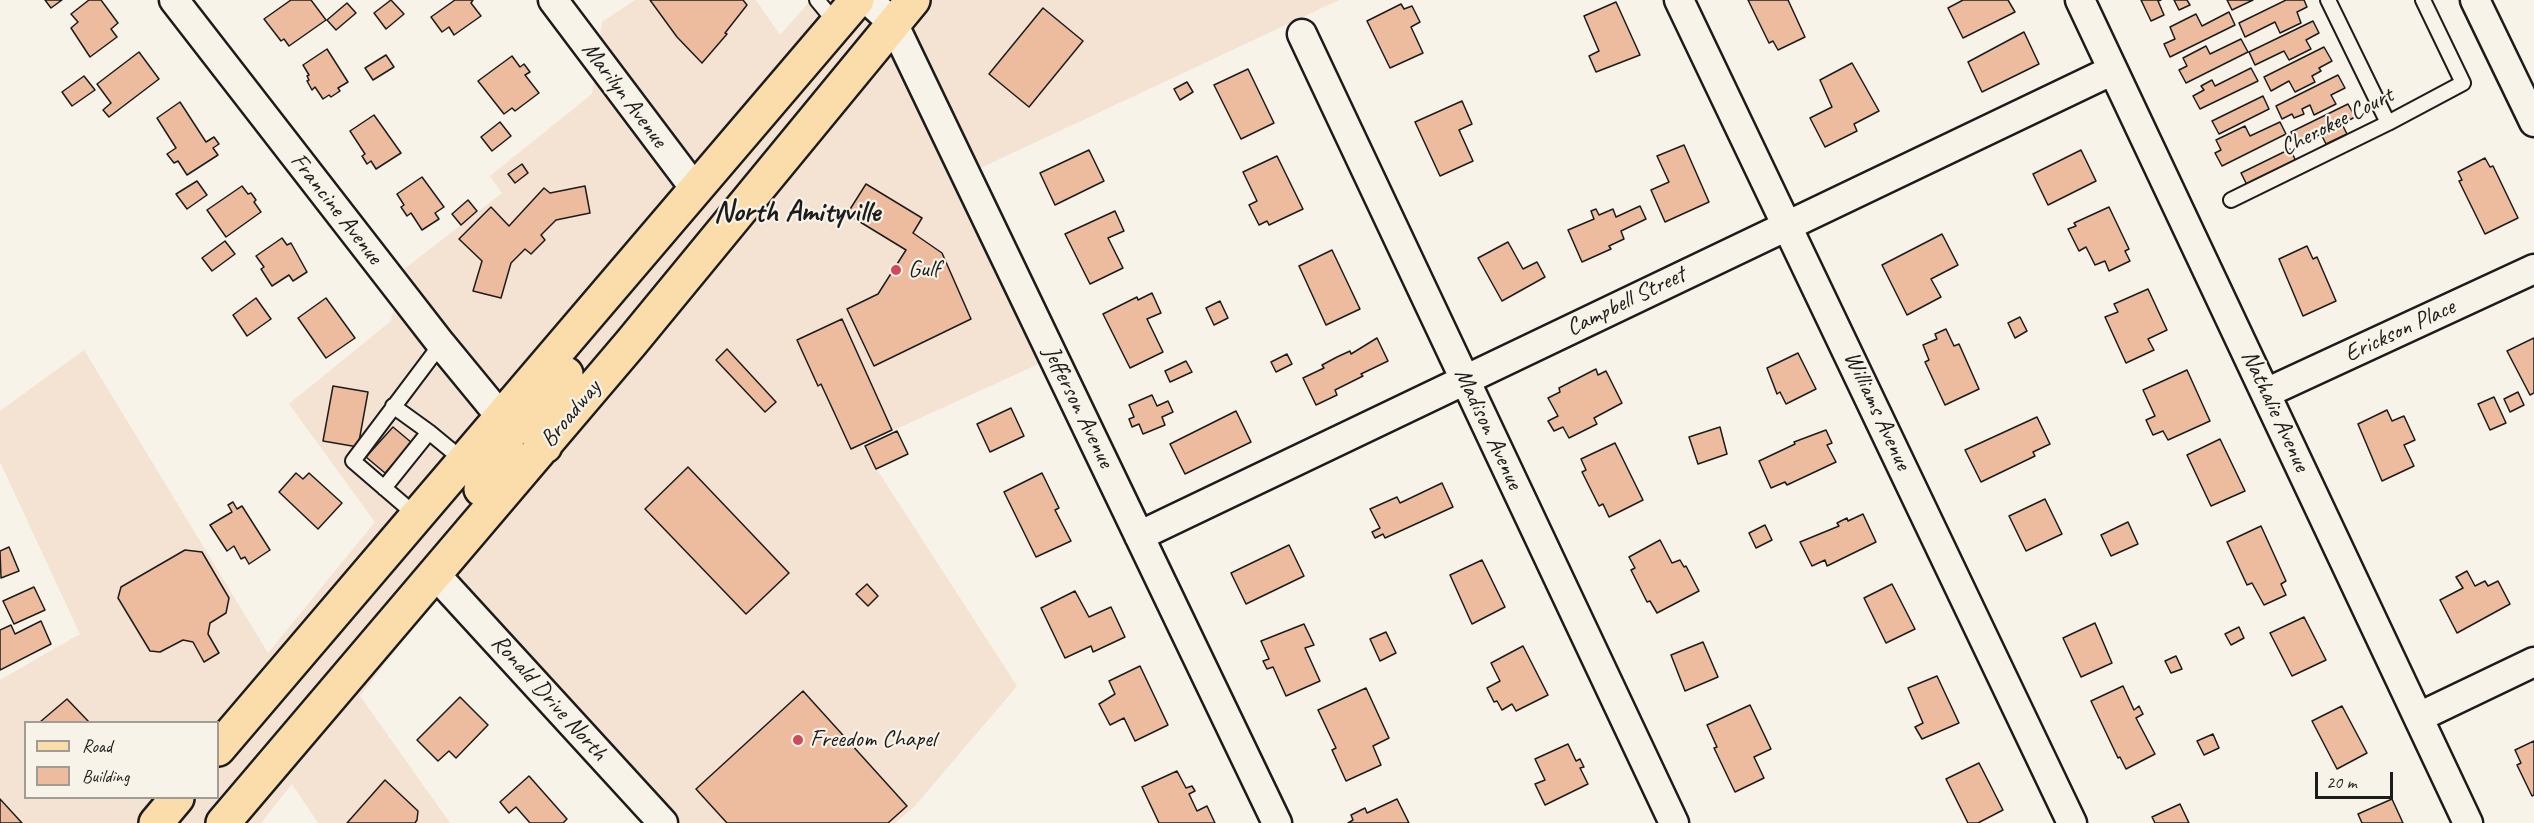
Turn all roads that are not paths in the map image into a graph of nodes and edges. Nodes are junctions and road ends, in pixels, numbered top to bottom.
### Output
1 (174, 0) edge
2 (553, 0) edge
3 (868, 0) edge
4 (1679, 0) edge
5 (2080, 0) edge
6 (2328, 0) edge
7 (2423, 0) edge
8 (2475, 0) edge
9 (837, 8) edge
10 (903, 11) edge
11 (1302, 34) dead end
12 (2114, 70) junction
13 (2534, 122) edge
14 (2388, 123) junction
15 (696, 190) junction
16 (2231, 200) dead end
17 (1788, 225) junction
18 (629, 269) junction
19 (2534, 269) edge
20 (441, 344) junction
21 (1464, 380) junction
22 (2266, 393) junction
23 (393, 406) junction
24 (501, 417) junction
25 (429, 432) junction
26 (545, 446) junction
27 (464, 461) junction
28 (384, 488) junction
29 (418, 517) junction
30 (1139, 536) junction
31 (434, 573) junction
32 (2534, 662) edge
33 (2419, 717) junction
34 (219, 748) edge
35 (176, 799) edge
36 (156, 823) edge
37 (223, 823) edge
38 (663, 823) edge
39 (1276, 823) edge
40 (1674, 823) edge
41 (2072, 823) edge
42 (2468, 823) edge

1 - 20 street, Francine Avenue
2 - 15 street, Marilyn Avenue
3 - 10 street, Jefferson Avenue
4 - 17 street, Williams Avenue
5 - 12 street, Nathalie Avenue
6 - 14 lane
7 - 14 lane, Cherokee Court
8 - 13 street
9 - 15 main road
10 - 26 main road, Broadway
10 - 30 street, Jefferson Avenue
11 - 21 street, Madison Avenue
12 - 17 street, Campbell Street
12 - 22 street, Nathalie Avenue
14 - 16 lane, Cherokee Court
15 - 18 main road
17 - 21 street, Campbell Street
17 - 41 street, Williams Avenue
18 - 24 main road
18 - 26 main road
19 - 22 street, Erickson Place
20 - 23 lane
20 - 24 street, Francine Avenue
21 - 30 street, Campbell Street
21 - 40 street, Madison Avenue
22 - 33 street, Nathalie Avenue
23 - 25 lane
23 - 28 lane
24 - 27 main road
24 - 31 main road
25 - 27 lane
25 - 28 lane
26 - 31 main road, Broadway
27 - 29 main road
28 - 29 lane
29 - 34 main road
30 - 39 street, Jefferson Avenue
31 - 37 main road, Broadway
31 - 38 street, Ronald Drive North
32 - 33 street
33 - 42 street, Nathalie Avenue
35 - 36 main road

